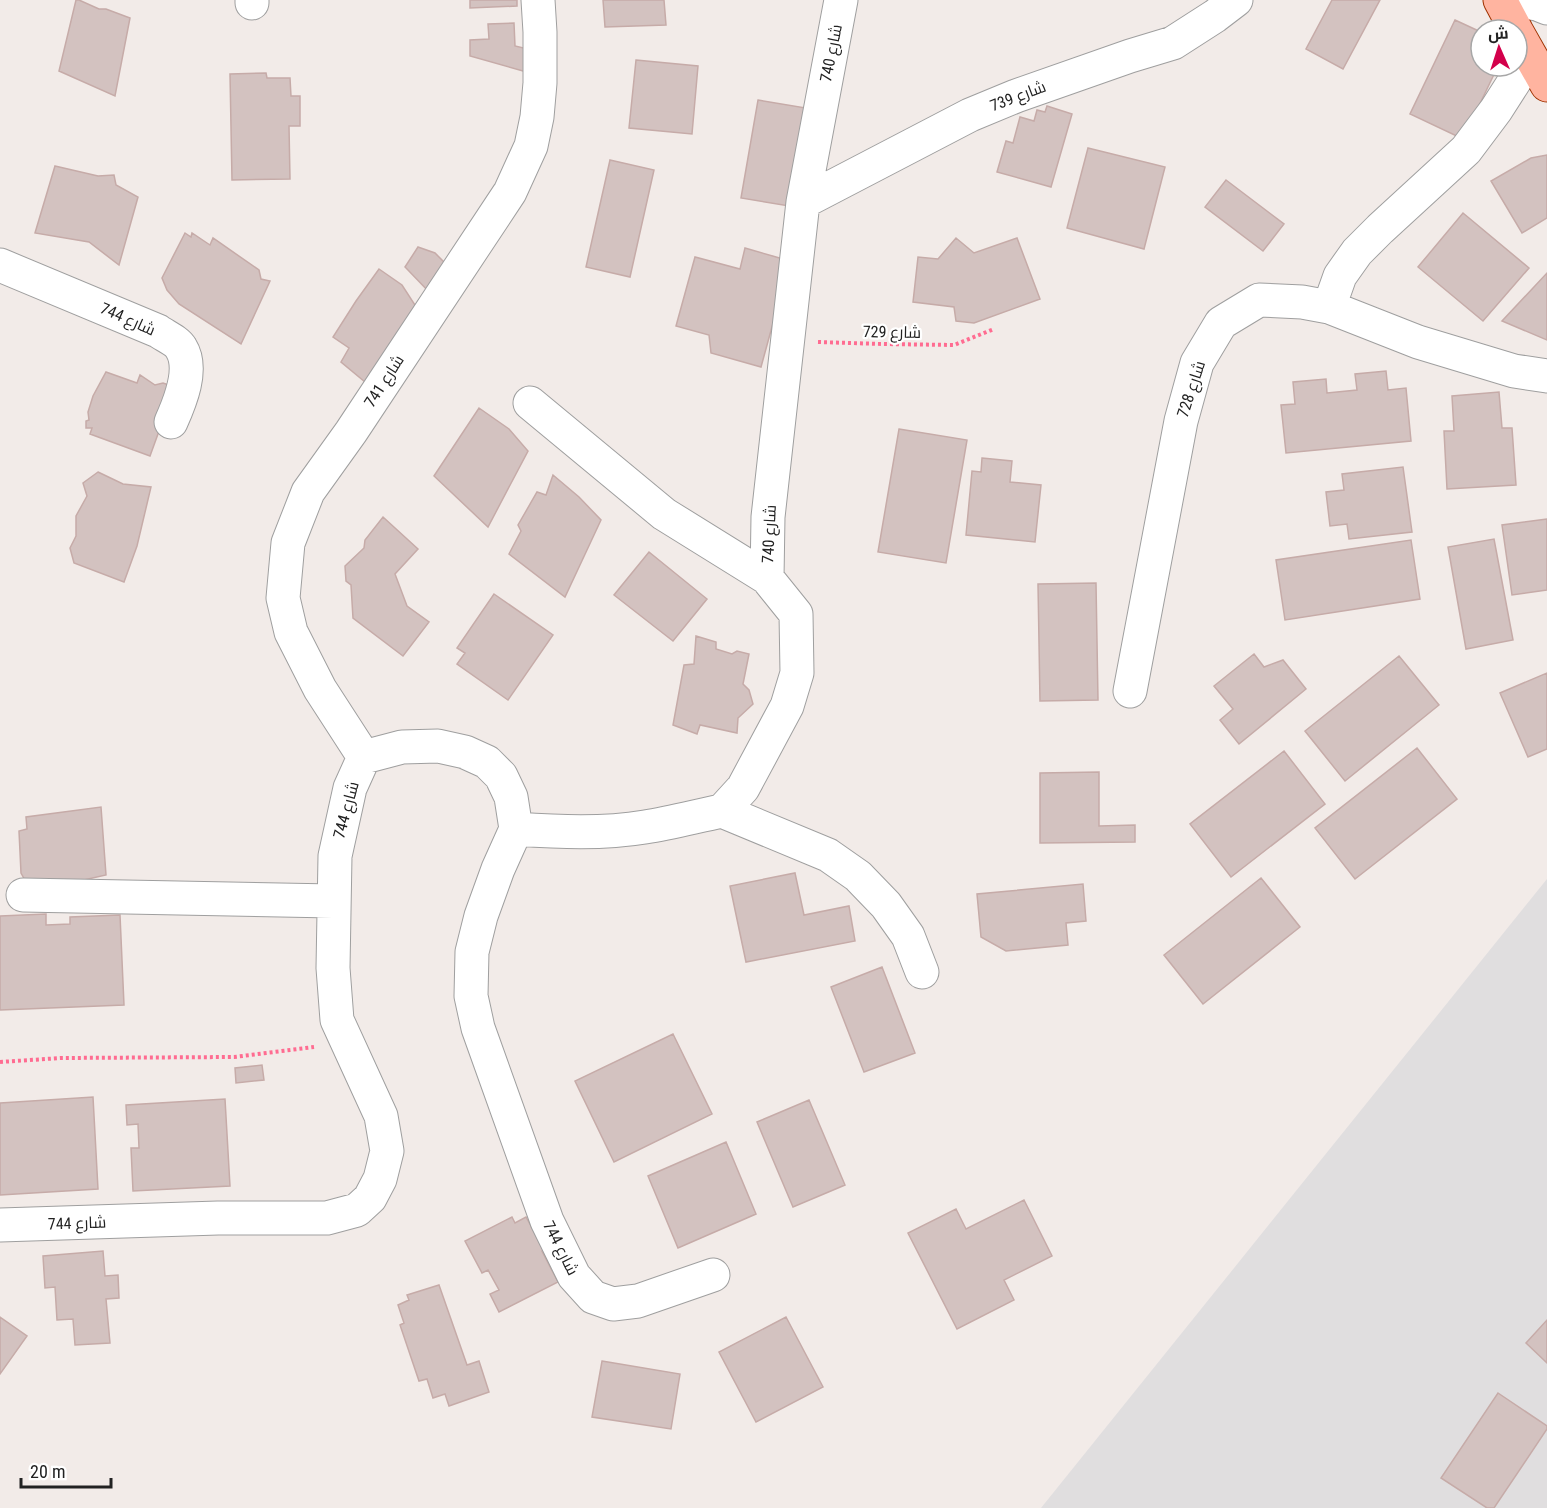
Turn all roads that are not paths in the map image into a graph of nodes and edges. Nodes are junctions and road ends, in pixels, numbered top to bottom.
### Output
1 (538, 0) edge
2 (841, 0) edge
3 (1236, 0) edge
4 (1500, 0) edge
5 (1510, 0) edge
6 (1547, 8) edge
7 (1509, 18) edge
8 (1529, 54) edge
9 (1507, 78) edge
10 (1547, 85) edge
11 (803, 202) junction
12 (0, 265) edge
13 (1329, 307) junction
14 (1547, 376) edge
15 (530, 403) dead end
16 (171, 422) dead end
17 (766, 578) junction
18 (1130, 691) dead end
19 (364, 757) junction
20 (722, 811) junction
21 (516, 829) junction
22 (23, 894) dead end
23 (333, 901) junction
24 (922, 972) dead end
25 (0, 1225) edge
26 (713, 1275) dead end

1 - 19 street, شارع 741
2 - 11 street, شارع 740
3 - 11 street, شارع 739
4 - 7 main road
5 - 6 street
8 - 10 main road
9 - 13 street
11 - 17 street, شارع 740
12 - 16 street, شارع 744
13 - 14 street, شارع 728
13 - 18 street, شارع 728
15 - 17 street
17 - 20 street, شارع 740
19 - 21 street
19 - 23 street, شارع 744
20 - 21 street
20 - 24 street
21 - 26 street, شارع 744
22 - 23 street
23 - 25 street, شارع 744

